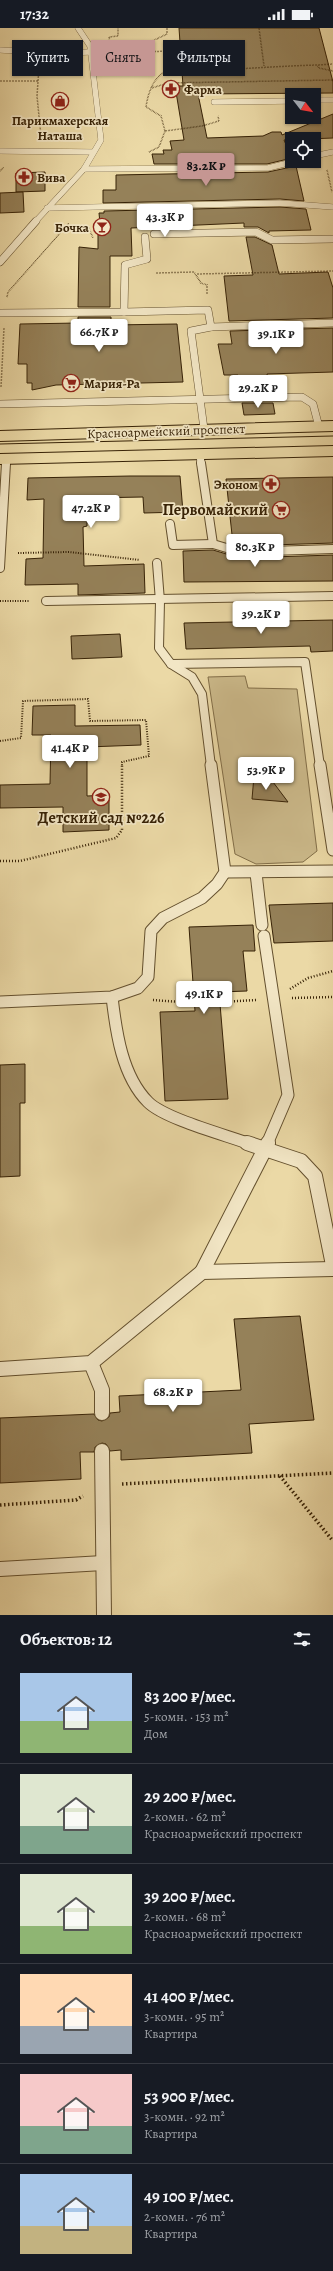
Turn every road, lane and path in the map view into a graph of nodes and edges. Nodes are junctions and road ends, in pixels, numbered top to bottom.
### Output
1 (78, 28) edge
2 (118, 28) edge
3 (167, 28) edge
4 (259, 28) edge
5 (109, 40) edge
6 (154, 40) edge
7 (0, 50) edge
8 (12, 51) edge
9 (83, 52) edge
10 (90, 52) junction
11 (333, 64) edge
12 (317, 65) junction
13 (264, 66) junction
14 (245, 69) edge
15 (333, 72) edge
16 (163, 73) edge
17 (38, 76) edge
18 (333, 80) edge
19 (0, 81) edge
20 (38, 81) junction
21 (152, 88) junction
22 (321, 100) edge
23 (333, 100) edge
24 (285, 101) edge
25 (214, 102) joint
26 (165, 131) junction
27 (0, 151) edge
28 (30, 152) junction
29 (92, 152) junction
30 (333, 152) edge
31 (147, 153) dead end
32 (323, 154) joint
33 (285, 164) edge
34 (84, 169) junction
35 (333, 195) edge
36 (333, 206) edge
37 (47, 208) junction
38 (88, 226) dead end
39 (154, 234) dead end
40 (93, 238) dead end
41 (145, 238) dead end
42 (333, 239) edge
43 (147, 259) junction
44 (0, 262) edge
45 (333, 271) edge
46 (196, 274) junction
47 (207, 285) dead end
48 (124, 312) junction
49 (0, 313) edge
50 (333, 324) edge
51 (211, 327) junction
52 (200, 399) junction
53 (0, 404) edge
54 (326, 426) edge
55 (204, 429) junction
56 (0, 436) edge
57 (333, 451) edge
58 (200, 454) junction
59 (3, 459) edge
60 (170, 524) dead end
61 (213, 544) junction
62 (333, 549) edge
63 (1, 553) junction
64 (157, 563) joint
65 (0, 568) edge
66 (333, 596) edge
67 (0, 601) edge
68 (46, 601) joint
69 (160, 601) junction
70 (171, 664) junction
71 (0, 741) edge
72 (333, 850) edge
73 (0, 861) edge
74 (333, 871) edge
75 (225, 872) junction
76 (256, 873) junction
77 (333, 971) edge
78 (112, 997) junction
79 (274, 999) junction
80 (0, 1002) edge
81 (265, 1149) junction
82 (333, 1265) edge
83 (333, 1269) edge
84 (202, 1272) junction
85 (91, 1363) junction
86 (0, 1369) edge
87 (102, 1413) dead end
88 (102, 1451) dead end
89 (333, 1473) edge
90 (280, 1476) junction
91 (102, 1486) junction
92 (0, 1505) edge
93 (333, 1541) edge
94 (103, 1563) junction
95 (0, 1569) edge
96 (104, 1615) edge

1 - 10 lane
2 - 5 path
3 - 6 path
4 - 13 path
7 - 8 lane
9 - 10 lane
10 - 29 lane
11 - 12 path
12 - 13 path
12 - 15 path
13 - 14 path
16 - 21 path
17 - 20 path
18 - 21 path
19 - 20 path
20 - 28 path
21 - 26 path
22 - 23 lane
24 - 25 lane
25 - 26 path
26 - 31 path
27 - 28 lane
28 - 29 lane
29 - 34 lane
30 - 32 lane
32 - 35 path
33 - 34 lane
34 - 37 lane
36 - 37 lane
37 - 44 lane
38 - 40 path
39 - 42 lane
41 - 43 lane
43 - 46 path
43 - 48 lane
45 - 46 path
46 - 47 path
48 - 49 lane
48 - 51 lane
50 - 51 lane
51 - 52 lane
52 - 53 lane
52 - 54 lane
52 - 55 lane
54 - 55 main road, Красноармейский проспект
55 - 56 main road, Красноармейский проспект
57 - 58 main road, Красноармейский проспект
58 - 59 main road, Красноармейский проспект
58 - 61 lane
59 - 63 lane
60 - 61 lane
61 - 62 lane
63 - 64 path
63 - 65 lane
64 - 69 lane
66 - 69 lane
67 - 68 path
68 - 69 lane
69 - 70 lane
70 - 72 lane
70 - 75 lane
71 - 73 path
74 - 76 lane
75 - 76 lane
75 - 78 lane
76 - 79 lane
77 - 79 path
78 - 80 lane
78 - 81 lane
79 - 81 lane
81 - 82 lane
81 - 84 lane
83 - 84 lane
84 - 85 lane
85 - 86 lane
85 - 87 lane
88 - 91 lane
89 - 90 path
90 - 91 path
90 - 93 path
91 - 92 path
91 - 94 lane
94 - 95 lane
94 - 96 lane

